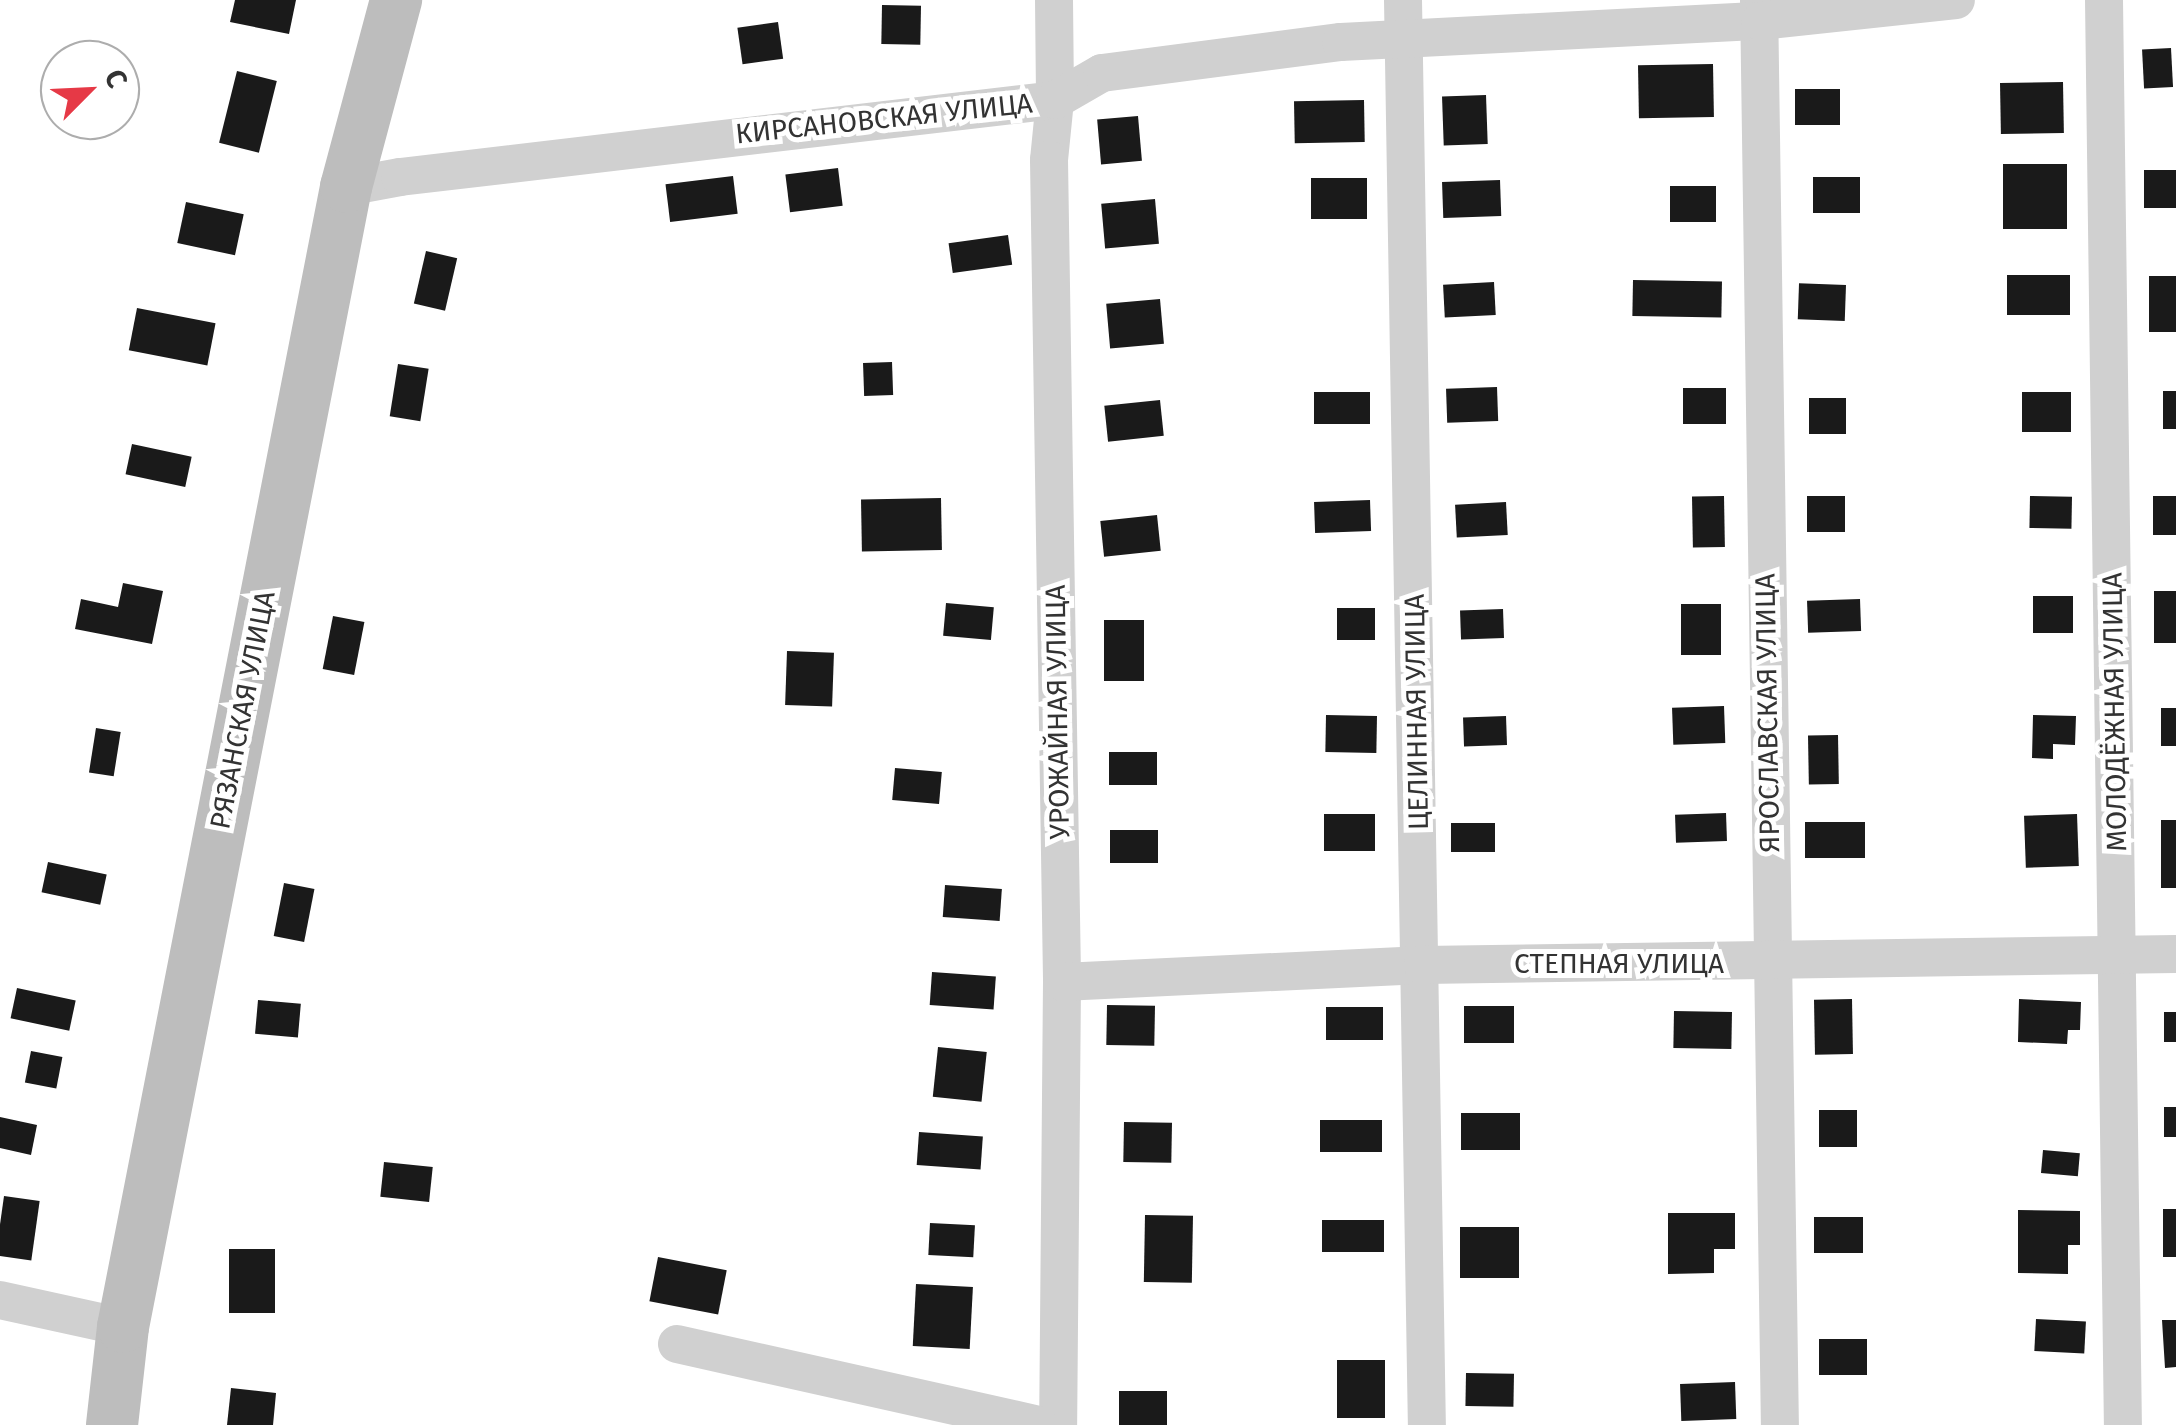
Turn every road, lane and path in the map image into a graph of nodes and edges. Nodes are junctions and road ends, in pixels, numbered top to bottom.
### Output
1 (396, 0) edge
2 (1054, 0) edge
3 (1403, 0) edge
4 (1956, 0) edge
5 (2104, 0) edge
6 (1759, 10) edge
7 (1404, 40) junction
8 (1055, 100) junction
9 (346, 187) junction
10 (2119, 954) junction
11 (2176, 954) edge
12 (1772, 963) junction
13 (1423, 965) junction
14 (1062, 982) junction
15 (0, 1300) edge
16 (123, 1327) junction
17 (677, 1344) dead end
18 (112, 1425) edge
19 (1039, 1425) edge
20 (1058, 1425) edge
21 (1427, 1425) edge
22 (1780, 1425) edge
23 (2123, 1425) edge

1 - 9 main road, РЯЗАНСКАЯ УЛИЦА
2 - 8 street, УРОЖАЙНАЯ УЛИЦА
3 - 7 street, ЦЕЛИННАЯ УЛИЦА
4 - 6 street, КИРСАНОВСКАЯ УЛИЦА
5 - 10 street, МОЛОДЁЖНАЯ УЛИЦА
6 - 7 street, КИРСАНОВСКАЯ УЛИЦА
6 - 12 street, ЯРОСЛАВСКАЯ УЛИЦА
7 - 8 street, КИРСАНОВСКАЯ УЛИЦА
7 - 13 street, ЦЕЛИННАЯ УЛИЦА
8 - 9 street, КИРСАНОВСКАЯ УЛИЦА
8 - 14 street, УРОЖАЙНАЯ УЛИЦА
9 - 16 main road, РЯЗАНСКАЯ УЛИЦА
10 - 11 street, СТЕПНАЯ УЛИЦА
10 - 12 street, СТЕПНАЯ УЛИЦА
10 - 23 street, МОЛОДЁЖНАЯ УЛИЦА
12 - 13 street, СТЕПНАЯ УЛИЦА
12 - 22 street, ЯРОСЛАВСКАЯ УЛИЦА
13 - 14 street, СТЕПНАЯ УЛИЦА
13 - 21 street, ЦЕЛИННАЯ УЛИЦА
14 - 20 street, УРОЖАЙНАЯ УЛИЦА
15 - 16 street
16 - 18 main road, РЯЗАНСКАЯ УЛИЦА
17 - 19 street

